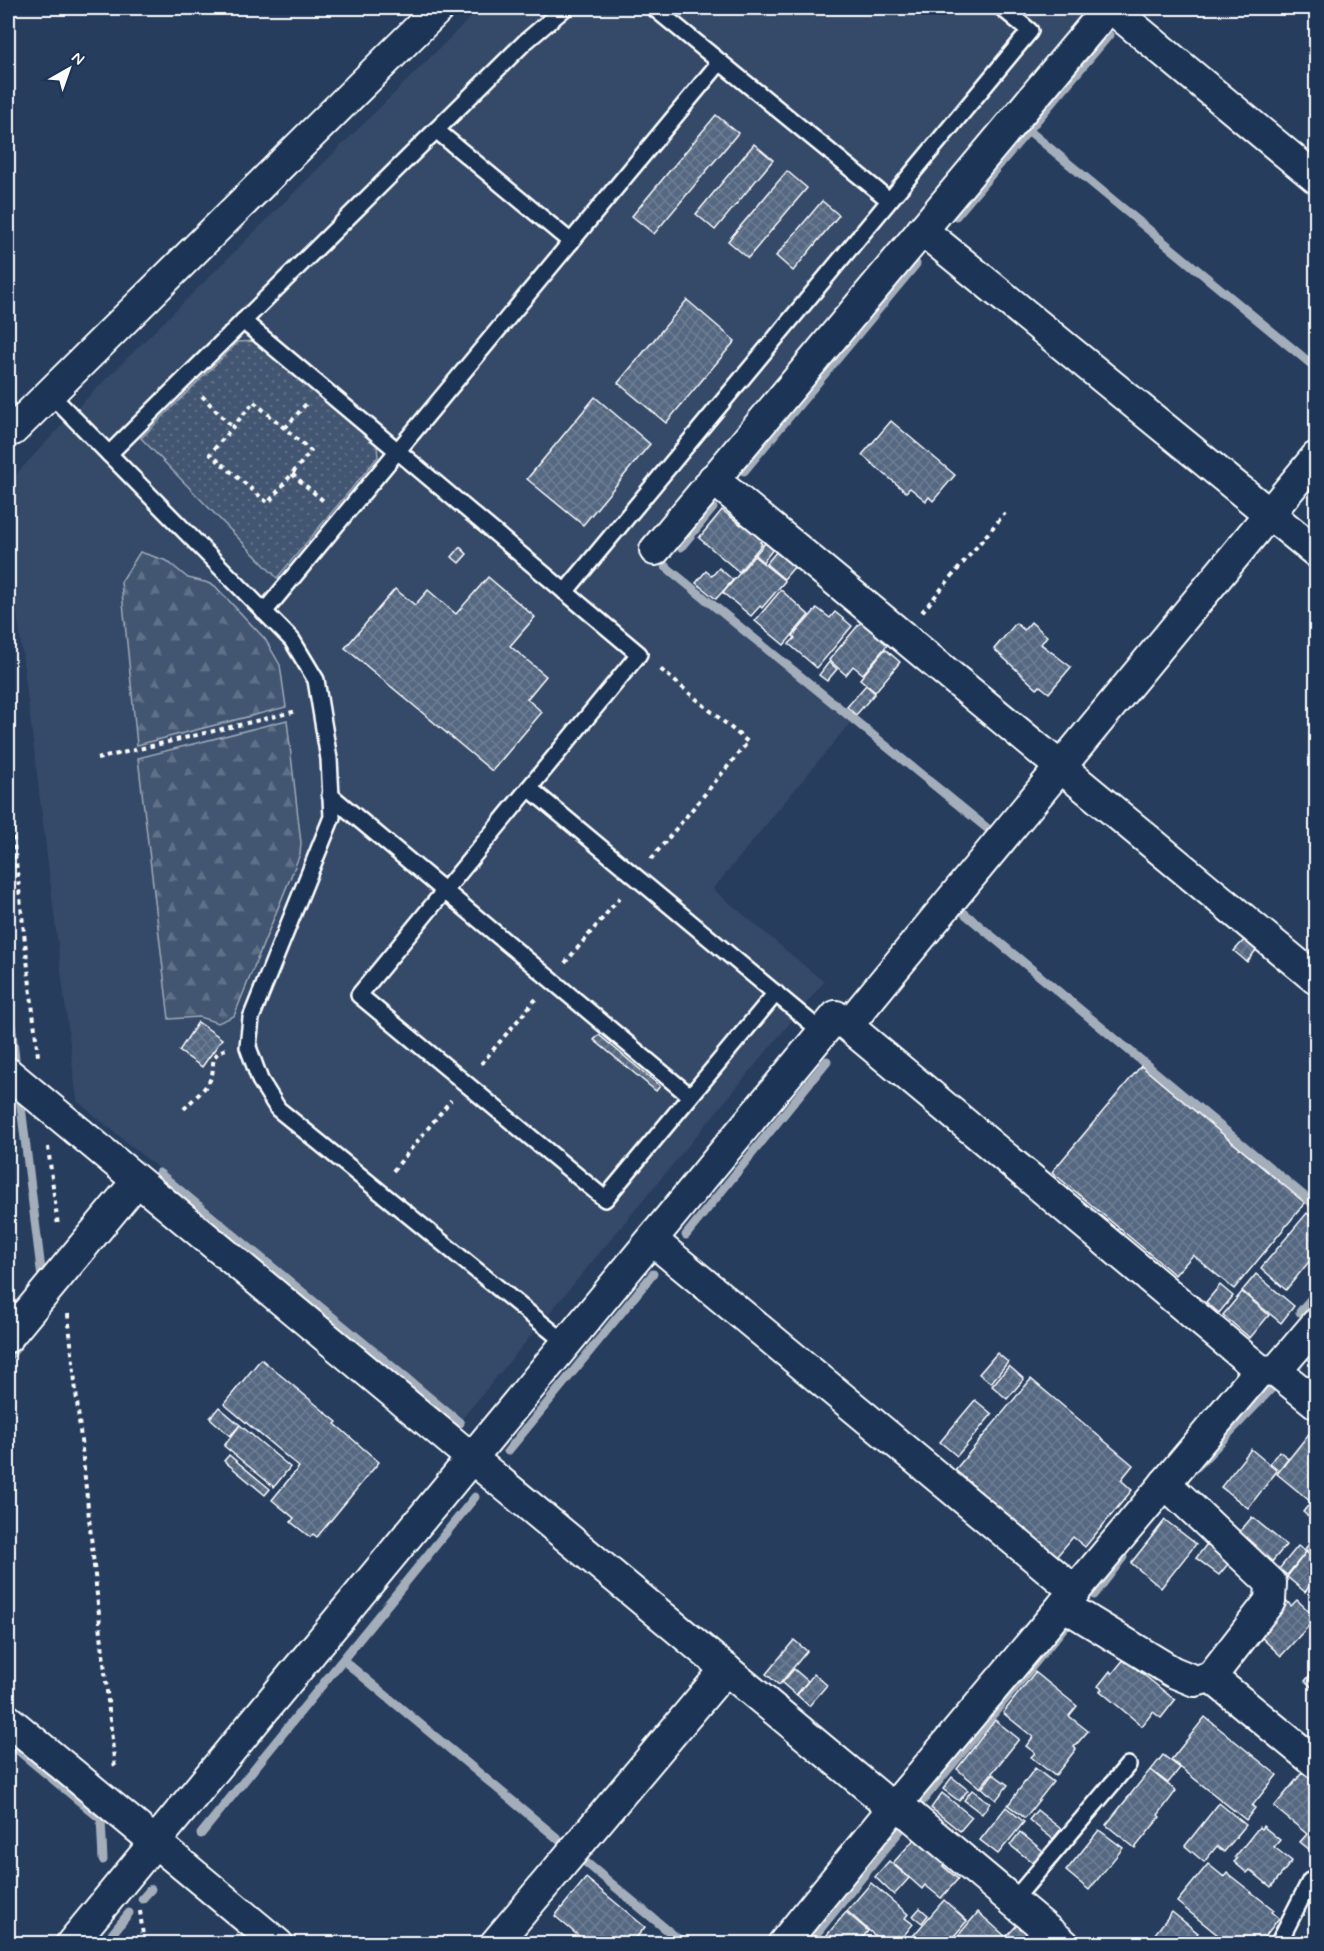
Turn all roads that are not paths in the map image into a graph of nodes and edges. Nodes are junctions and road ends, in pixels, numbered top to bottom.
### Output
1 (439, 8) edge
2 (565, 8) edge
3 (654, 8) edge
4 (1002, 8) edge
5 (1110, 8) edge
6 (720, 62) junction
7 (436, 130) junction
8 (1317, 178) edge
9 (889, 200) junction
10 (922, 230) junction
11 (571, 242) junction
12 (243, 321) junction
13 (50, 394) junction
14 (8, 430) edge
15 (398, 452) junction
16 (109, 454) junction
17 (1317, 457) edge
18 (713, 479) junction
19 (1270, 514) junction
20 (655, 550) dead end
21 (1317, 552) edge
22 (565, 592) junction
23 (264, 612) junction
24 (1061, 767) junction
25 (529, 788) junction
26 (330, 795) junction
27 (445, 891) junction
28 (1317, 979) edge
29 (776, 993) junction
30 (835, 1029) junction
31 (8, 1073) edge
32 (690, 1096) junction
33 (137, 1181) junction
34 (652, 1240) junction
35 (1317, 1324) edge
36 (8, 1337) edge
37 (567, 1344) junction
38 (1268, 1370) junction
39 (1317, 1403) edge
40 (472, 1459) junction
41 (1165, 1483) junction
42 (1069, 1598) junction
43 (726, 1670) junction
44 (1211, 1677) junction
45 (8, 1720) edge
46 (1317, 1763) edge
47 (1128, 1765) dead end
48 (895, 1806) junction
49 (155, 1842) junction
50 (1317, 1882) edge
51 (1013, 1901) junction
52 (71, 1944) edge
53 (278, 1944) edge
54 (495, 1944) edge
55 (783, 1944) edge
56 (1064, 1944) edge
57 (1278, 1944) edge

1 - 13 street
2 - 7 lane
3 - 6 lane
4 - 9 lane
5 - 8 street
5 - 10 street
6 - 9 lane
6 - 11 lane
7 - 11 lane
7 - 12 lane
9 - 22 lane
10 - 18 street
10 - 19 street
11 - 15 lane
12 - 15 lane
12 - 16 lane
13 - 14 street
13 - 16 lane
15 - 22 lane
15 - 23 lane
16 - 23 lane
17 - 19 street
18 - 20 street
18 - 24 street
19 - 21 street
19 - 24 street
22 - 25 lane
23 - 26 lane
24 - 28 street
24 - 30 street
25 - 27 lane
25 - 29 lane
26 - 27 lane
26 - 37 lane
27 - 32 lane
27 - 32 lane
29 - 30 lane
29 - 32 lane
30 - 34 street
30 - 38 street
31 - 33 street
33 - 36 street
33 - 40 street
34 - 37 street
34 - 42 street
35 - 38 street
37 - 40 street
38 - 39 street
38 - 41 street
40 - 43 street
40 - 49 street
41 - 42 street
41 - 44 street
42 - 44 street
42 - 48 street
43 - 48 street
43 - 54 street
44 - 46 street
45 - 49 street
47 - 51 lane
48 - 51 street
48 - 55 street
49 - 52 street
49 - 53 street
50 - 57 lane
51 - 56 street

